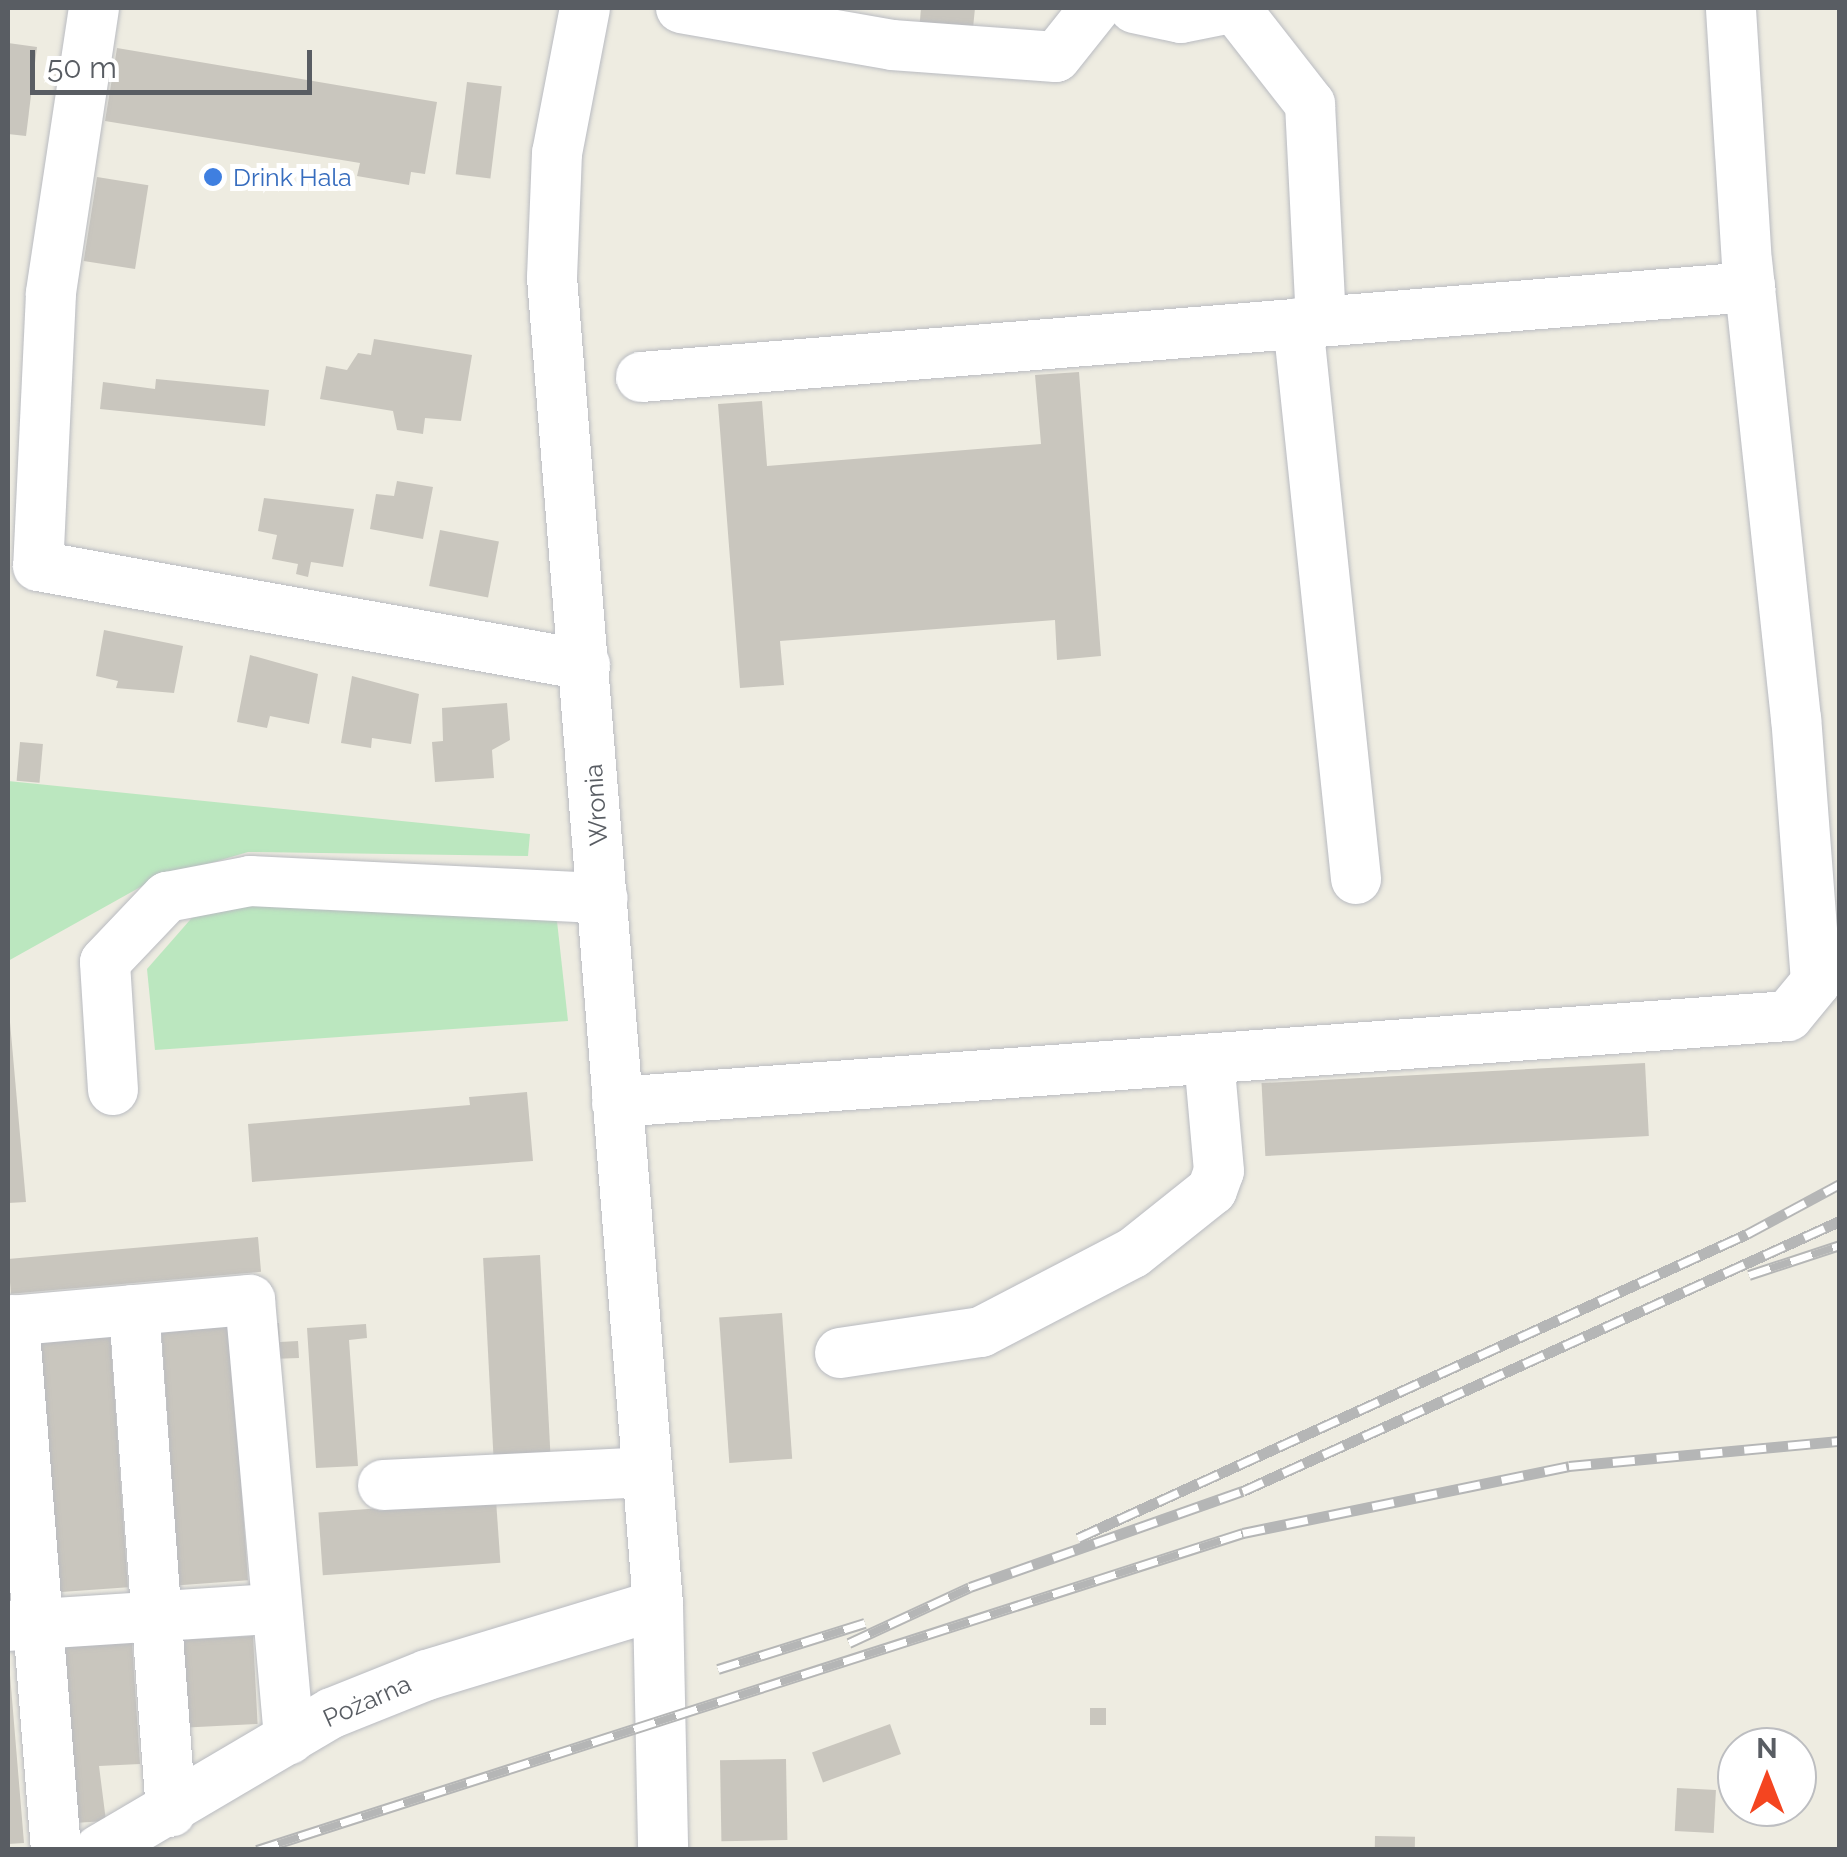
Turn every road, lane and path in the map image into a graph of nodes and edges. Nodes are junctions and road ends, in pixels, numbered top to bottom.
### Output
1 (94, 8) edge
2 (585, 8) edge
3 (681, 8) edge
4 (1095, 8) edge
5 (1134, 8) edge
6 (1233, 8) edge
7 (1731, 8) edge
8 (1184, 12) edge
9 (898, 26) edge
10 (1750, 287) junction
11 (1309, 322) junction
12 (641, 377) dead end
13 (585, 666) junction
14 (1356, 879) dead end
15 (603, 898) junction
16 (1210, 1059) junction
17 (112, 1090) dead end
18 (617, 1102) junction
19 (134, 1310) junction
20 (10, 1320) edge
21 (840, 1353) dead end
22 (647, 1472) junction
23 (383, 1485) dead end
24 (658, 1605) junction
25 (274, 1609) junction
26 (156, 1616) junction
27 (22, 1625) edge
28 (289, 1739) junction
29 (171, 1812) junction
30 (56, 1850) edge
31 (99, 1850) edge
32 (664, 1850) edge

1 - 13 street
2 - 13 street, Wronia
3 - 9 street
4 - 9 street
5 - 8 street
6 - 8 street
6 - 11 street
7 - 10 street
10 - 11 street
10 - 16 street
11 - 12 street
11 - 14 street
13 - 15 street, Wronia
15 - 17 street
15 - 18 street, Wronia
16 - 18 street
16 - 21 street
18 - 22 street, Wronia
19 - 20 street
19 - 25 street
19 - 26 street
20 - 27 street
22 - 23 street
22 - 24 street, Wronia
24 - 28 street, Pożarna
24 - 32 street, Wronia
25 - 26 street
25 - 28 street
26 - 27 street
26 - 29 street
27 - 30 street
28 - 29 street, Pożarna
29 - 31 street, Pożarna

